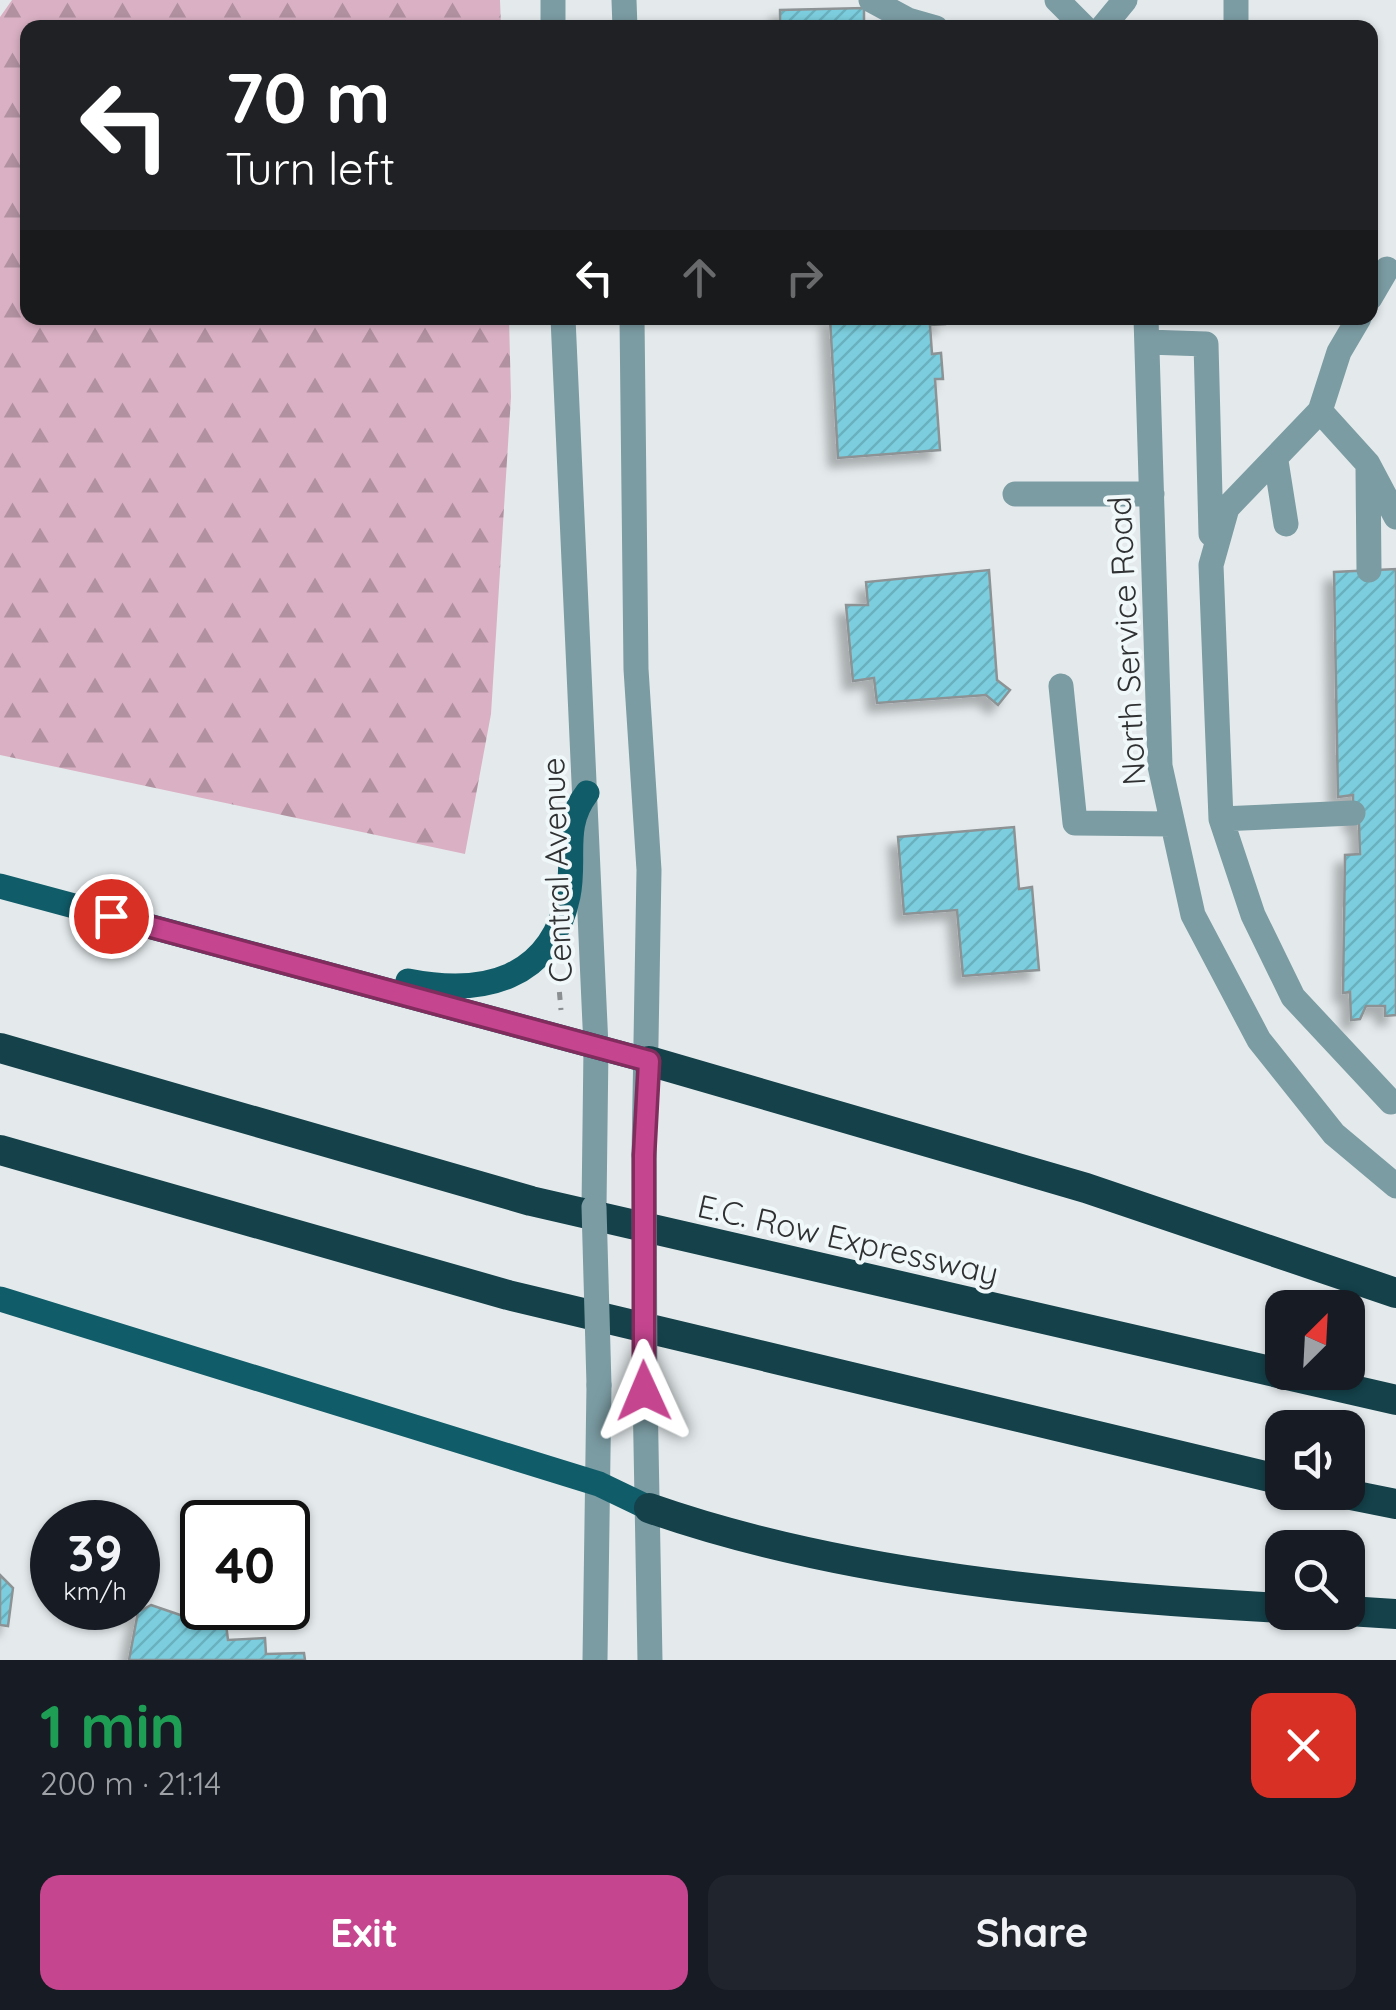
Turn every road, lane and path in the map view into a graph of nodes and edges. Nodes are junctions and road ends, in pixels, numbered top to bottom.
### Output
1 (871, 0) edge
2 (1058, 0) edge
3 (1125, 0) edge
4 (903, 20) edge
5 (1077, 20) edge
6 (1109, 20) edge
7 (563, 325) edge
8 (632, 325) edge
9 (1354, 325) edge
10 (1147, 330) edge
11 (1320, 411) junction
12 (1276, 461) junction
13 (1368, 464) junction
14 (1015, 494) dead end
15 (1152, 494) junction
16 (1396, 517) edge
17 (1286, 524) dead end
18 (1212, 564) junction
19 (1369, 570) dead end
20 (1060, 686) dead end
21 (587, 794) junction
22 (1353, 813) dead end
23 (1221, 819) junction
24 (1172, 824) junction
25 (0, 886) edge
26 (557, 968) dead end
27 (332, 974) junction
28 (563, 1025) dead end
29 (596, 1047) junction
30 (0, 1048) edge
31 (649, 1061) junction
32 (1391, 1102) dead end
33 (0, 1150) edge
34 (1396, 1186) edge
35 (1396, 1293) edge
36 (0, 1298) edge
37 (1396, 1400) edge
38 (1265, 1476) edge
39 (599, 1484) junction
40 (1365, 1498) edge
41 (1396, 1504) edge
42 (649, 1508) junction
43 (1265, 1607) edge
44 (1365, 1612) edge
45 (1396, 1614) edge
46 (595, 1660) edge
47 (650, 1660) edge

1 - 4 street
2 - 5 street
3 - 6 street
7 - 21 street, Central Avenue
8 - 31 street
9 - 11 street
10 - 15 street, North Service Road
10 - 18 street
11 - 12 street
11 - 13 street
12 - 17 street
12 - 18 street
13 - 16 street
13 - 19 street
14 - 15 street
15 - 24 street, North Service Road
18 - 23 street
20 - 24 street
21 - 27 main road
21 - 29 street, Central Avenue
22 - 23 street
23 - 32 street
24 - 34 street, North Service Road
25 - 27 main road
26 - 28 path
27 - 29 main road
29 - 31 main road
29 - 39 street, Central Avenue, bridge
30 - 37 highway, E.C. Row Expressway
31 - 35 highway
31 - 42 street, bridge
33 - 38 highway
36 - 39 main road
39 - 42 main road
39 - 46 street, Central Avenue
40 - 41 highway
42 - 43 highway
42 - 47 street
44 - 45 highway

